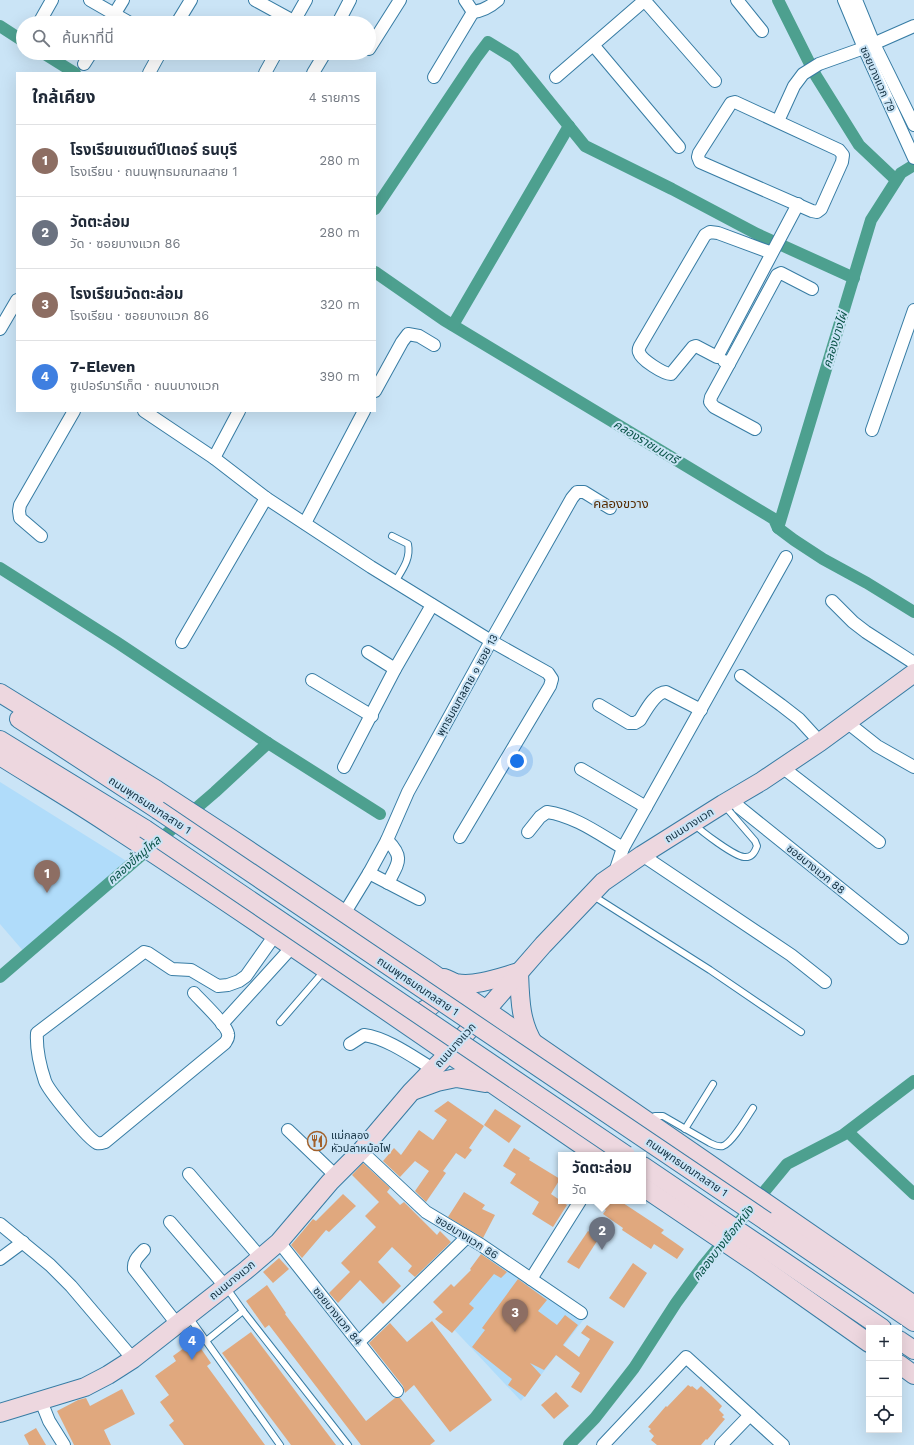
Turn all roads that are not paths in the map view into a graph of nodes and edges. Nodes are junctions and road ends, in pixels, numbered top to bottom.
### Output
1 (52, 0) edge
2 (90, 0) edge
3 (123, 0) edge
4 (191, 0) edge
5 (255, 0) edge
6 (306, 0) edge
7 (350, 0) edge
8 (400, 0) edge
9 (465, 0) edge
10 (498, 0) edge
11 (645, 0) edge
12 (737, 0) edge
13 (844, 0) edge
14 (856, 0) edge
15 (473, 12) junction
16 (43, 16) edge
17 (110, 16) edge
18 (113, 16) edge
19 (181, 16) edge
20 (284, 16) edge
21 (298, 16) edge
22 (342, 16) edge
23 (914, 26) edge
24 (762, 31) dead end
25 (376, 38) edge
26 (594, 46) junction
27 (869, 46) junction
28 (86, 60) edge
29 (156, 60) edge
30 (272, 60) edge
31 (321, 60) edge
32 (84, 64) dead end
33 (150, 72) edge
34 (266, 72) edge
35 (314, 72) edge
36 (434, 77) dead end
37 (556, 77) dead end
38 (715, 81) dead end
39 (778, 121) junction
40 (914, 125) edge
41 (679, 147) dead end
42 (914, 157) edge
43 (798, 204) junction
44 (772, 251) junction
45 (812, 289) dead end
46 (16, 302) edge
47 (914, 310) edge
48 (0, 329) edge
49 (434, 345) dead end
50 (717, 357) junction
51 (729, 364) junction
52 (376, 389) edge
53 (73, 412) edge
54 (145, 412) edge
55 (238, 412) edge
56 (363, 412) edge
57 (755, 429) dead end
58 (872, 430) dead end
59 (214, 458) junction
60 (266, 498) junction
61 (610, 508) dead end
62 (305, 523) junction
63 (41, 536) dead end
64 (392, 536) dead end
65 (786, 557) dead end
66 (395, 582) junction
67 (832, 601) dead end
68 (432, 605) junction
69 (491, 640) junction
70 (182, 642) dead end
71 (368, 652) dead end
72 (914, 663) edge
73 (395, 669) junction
74 (914, 673) edge
75 (741, 676) dead end
76 (312, 680) dead end
77 (0, 693) edge
78 (599, 705) dead end
79 (0, 707) edge
80 (700, 710) junction
81 (372, 716) junction
82 (848, 723) junction
83 (0, 740) edge
84 (820, 742) junction
85 (0, 756) edge
86 (344, 767) dead end
87 (782, 768) junction
88 (914, 768) edge
89 (581, 769) dead end
90 (728, 801) junction
91 (646, 807) junction
92 (693, 823) junction
93 (528, 832) dead end
94 (460, 836) dead end
95 (387, 840) junction
96 (879, 842) dead end
97 (623, 848) junction
98 (642, 855) junction
99 (615, 872) junction
100 (369, 873) junction
101 (388, 883) junction
102 (591, 894) junction
103 (419, 899) dead end
104 (344, 914) junction
105 (275, 936) junction
106 (902, 938) dead end
107 (292, 947) junction
108 (397, 950) junction
109 (326, 969) junction
110 (431, 972) junction
111 (519, 972) junction
112 (824, 982) dead end
113 (359, 992) junction
114 (194, 993) dead end
115 (486, 1011) junction
116 (280, 1022) dead end
117 (222, 1024) junction
118 (801, 1032) dead end
119 (350, 1044) dead end
120 (534, 1044) junction
121 (448, 1054) junction
122 (433, 1069) junction
123 (587, 1081) junction
124 (492, 1084) junction
125 (713, 1084) dead end
126 (411, 1092) junction
127 (753, 1108) dead end
128 (645, 1120) junction
129 (685, 1128) junction
130 (288, 1130) dead end
131 (573, 1140) junction
132 (361, 1151) junction
133 (591, 1152) edge
134 (622, 1152) edge
135 (646, 1168) edge
136 (190, 1174) dead end
137 (336, 1176) junction
138 (646, 1189) edge
139 (578, 1204) edge
140 (170, 1222) dead end
141 (0, 1224) edge
142 (466, 1237) junction
143 (23, 1242) junction
144 (279, 1242) junction
145 (144, 1250) dead end
146 (260, 1257) junction
147 (0, 1259) edge
148 (532, 1280) junction
149 (225, 1286) junction
150 (914, 1305) edge
151 (243, 1312) junction
152 (581, 1313) dead end
153 (183, 1320) junction
154 (914, 1322) edge
155 (878, 1325) edge
156 (866, 1341) edge
157 (206, 1342) junction
158 (359, 1342) junction
159 (902, 1342) edge
160 (914, 1350) edge
161 (133, 1359) junction
162 (902, 1366) edge
163 (914, 1374) edge
164 (397, 1390) dead end
165 (41, 1401) junction
166 (0, 1413) edge
167 (750, 1415) junction
168 (64, 1445) edge
169 (280, 1445) edge
170 (348, 1445) edge
171 (603, 1445) edge
172 (721, 1445) edge
173 (783, 1445) edge

1 - 16 street
2 - 17 street
3 - 18 street
4 - 19 street
5 - 20 street
6 - 21 street
7 - 22 street
8 - 25 street
9 - 15 street
10 - 15 street
11 - 26 street
11 - 38 street
12 - 24 street
13 - 27 street, ซอยบางแวก 79
14 - 27 street, ซอยบางแวก 79
15 - 36 street
23 - 27 street
26 - 37 street
26 - 41 street
27 - 39 street
27 - 40 street, ซอยบางแวก 79
27 - 42 street, ซอยบางแวก 79
28 - 32 street
29 - 33 street
30 - 34 street
31 - 35 street
39 - 43 street
39 - 43 street
43 - 44 street
44 - 50 street
44 - 50 street
45 - 51 street
46 - 48 street
47 - 58 street
49 - 52 street
50 - 51 street
51 - 57 street
53 - 63 street
54 - 59 street
55 - 59 street
56 - 62 street
59 - 60 street
60 - 62 street
60 - 70 street
61 - 69 street, พุทธมณฑลสาย ๑ ซอย 13
62 - 66 street
64 - 66 lane
65 - 80 street
66 - 68 street
67 - 72 street
68 - 69 street
68 - 73 street
69 - 94 street
69 - 95 street, พุทธมณฑลสาย ๑ ซอย 13
71 - 73 street
73 - 81 street
74 - 82 main road, ถนนบางแวก
75 - 84 street
76 - 81 street
77 - 104 main road, ถนนพุทธมณฑลสาย 1
78 - 80 street
79 - 154 main road, ถนนพุทธมณฑลสาย 1, bridge
80 - 91 street
81 - 86 street
82 - 84 main road, ถนนบางแวก
82 - 88 street
83 - 134 main road, ถนนพุทธมณฑลสาย 1, bridge
84 - 87 main road, ถนนบางแวก
85 - 105 main road
87 - 90 main road, ถนนบางแวก
87 - 96 street
89 - 91 street
90 - 92 main road, ถนนบางแวก
90 - 92 lane
90 - 106 street, ซอยบางแวก 88
91 - 97 street
92 - 98 main road, ถนนบางแวก
93 - 97 street
95 - 100 street, พุทธมณฑลสาย ๑ ซอย 13
95 - 101 street
97 - 99 street
98 - 99 main road, ถนนบางแวก
98 - 112 street
99 - 102 main road, ถนนบางแวก
100 - 101 street
100 - 104 street, พุทธมณฑลสาย ๑ ซอย 13
101 - 103 street
102 - 111 main road, ถนนบางแวก
102 - 118 lane
104 - 108 main road, ถนนพุทธมณฑลสาย 1
105 - 107 main road
105 - 117 street
107 - 109 main road
107 - 117 street
108 - 110 main road, ถนนพุทธมณฑลสาย 1
108 - 113 main road
109 - 113 main road
109 - 116 lane
110 - 111 main road
110 - 115 main road, ถนนพุทธมณฑลสาย 1
111 - 115 main road, ถนนบางแวก
111 - 120 main road
113 - 121 main road
114 - 117 street
115 - 120 main road, ถนนพุทธมณฑลสาย 1
115 - 121 main road, ถนนบางแวก
119 - 122 street
120 - 123 main road, ถนนพุทธมณฑลสาย 1
121 - 122 main road, ถนนบางแวก
121 - 124 main road
122 - 126 main road, ถนนบางแวก
123 - 128 main road, ถนนพุทธมณฑลสาย 1
123 - 131 main road
124 - 126 main road
124 - 131 main road
125 - 129 lane
126 - 132 main road, ถนนบางแวก
127 - 129 lane
128 - 129 lane
128 - 150 main road, ถนนพุทธมณฑลสาย 1
130 - 137 street
131 - 133 main road
132 - 137 main road, ถนนบางแวก
132 - 142 street, ซอยบางแวก 86
135 - 155 main road
136 - 146 street
137 - 144 main road, ถนนบางแวก
138 - 156 main road
139 - 148 street
140 - 149 street
141 - 143 street
142 - 148 street, ซอยบางแวก 86
142 - 158 street
143 - 147 street
143 - 161 street
144 - 146 main road, ถนนบางแวก
144 - 158 street, ซอยบางแวก 84
145 - 153 street
146 - 149 main road, ถนนบางแวก
148 - 152 street, ซอยบางแวก 86
149 - 151 lane
149 - 153 main road, ถนนบางแวก
151 - 157 lane
151 - 170 lane
153 - 157 lane
153 - 161 main road, ถนนบางแวก
157 - 169 lane
158 - 164 street, ซอยบางแวก 84
159 - 160 main road
161 - 165 main road, ถนนบางแวก
162 - 163 main road
165 - 166 main road, ถนนบางแวก
165 - 168 street
167 - 171 street
167 - 172 street
167 - 173 street

